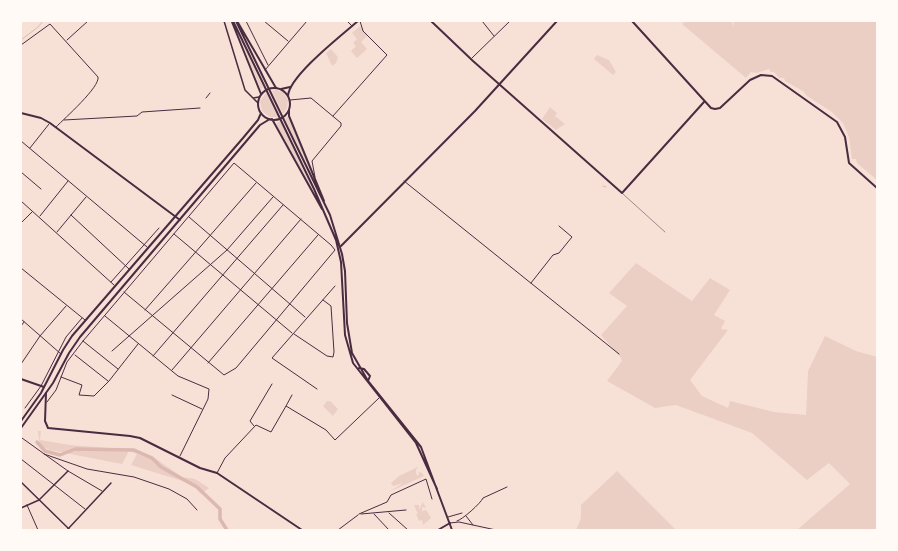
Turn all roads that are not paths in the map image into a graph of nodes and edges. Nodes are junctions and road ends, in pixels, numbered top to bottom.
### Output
1 (88, 21) edge
2 (224, 21) edge
3 (234, 21) edge
4 (246, 21) edge
5 (264, 21) edge
6 (307, 21) edge
7 (347, 21) edge
8 (359, 21) edge
9 (431, 21) edge
10 (438, 21) edge
11 (482, 21) edge
12 (510, 21) edge
13 (556, 21) edge
14 (632, 21) edge
15 (434, 24) junction
16 (352, 26) junction
17 (494, 37) junction
18 (66, 41) junction
19 (288, 42) junction
20 (21, 45) edge
21 (471, 59) junction
22 (268, 65) junction
23 (265, 71) junction
24 (499, 84) junction
25 (291, 86) junction
26 (276, 88) junction
27 (280, 89) junction
28 (210, 93) dead end
29 (260, 96) junction
30 (288, 96) junction
31 (206, 98) dead end
32 (253, 98) junction
33 (290, 100) junction
34 (704, 102) junction
35 (258, 103) junction
36 (200, 108) dead end
37 (289, 110) junction
38 (21, 113) edge
39 (261, 113) junction
40 (333, 116) junction
41 (271, 119) junction
42 (64, 120) junction
43 (282, 122) junction
44 (50, 123) junction
45 (56, 127) junction
46 (21, 141) edge
47 (30, 148) junction
48 (21, 172) edge
49 (315, 177) junction
50 (404, 180) junction
51 (68, 181) junction
52 (256, 182) junction
53 (41, 188) dead end
54 (877, 188) edge
55 (204, 192) junction
56 (622, 193) junction
57 (207, 195) junction
58 (86, 197) junction
59 (274, 197) junction
60 (21, 201) edge
61 (324, 203) junction
62 (283, 204) junction
63 (33, 211) junction
64 (325, 213) junction
65 (71, 214) junction
66 (40, 216) junction
67 (175, 216) junction
68 (188, 216) junction
69 (301, 219) junction
70 (180, 220) junction
71 (21, 223) edge
72 (558, 226) dead end
73 (160, 228) dead end
74 (57, 232) junction
75 (665, 232) dead end
76 (174, 234) junction
77 (211, 234) junction
78 (318, 235) junction
79 (144, 245) junction
80 (340, 246) junction
81 (147, 247) junction
82 (227, 250) junction
83 (195, 251) junction
84 (237, 258) junction
85 (126, 265) junction
86 (210, 265) junction
87 (21, 268) edge
88 (129, 269) junction
89 (255, 273) junction
90 (222, 275) junction
91 (111, 282) junction
92 (530, 284) junction
93 (115, 286) junction
94 (335, 286) dead end
95 (273, 288) junction
96 (240, 290) junction
97 (124, 292) junction
98 (322, 300) junction
99 (290, 304) junction
100 (258, 305) junction
101 (67, 306) junction
102 (145, 310) junction
103 (89, 316) junction
104 (104, 316) junction
105 (152, 316) junction
106 (305, 317) junction
107 (82, 318) junction
108 (21, 319) edge
109 (85, 320) junction
110 (94, 320) junction
111 (276, 320) junction
112 (24, 321) junction
113 (21, 326) edge
114 (172, 334) junction
115 (293, 334) junction
116 (40, 336) junction
117 (130, 336) junction
118 (83, 341) junction
119 (139, 343) junction
120 (190, 349) junction
121 (57, 352) junction
122 (112, 352) dead end
123 (61, 354) junction
124 (74, 354) junction
125 (619, 354) dead end
126 (153, 356) junction
127 (208, 363) junction
128 (21, 364) edge
129 (359, 368) junction
130 (118, 369) junction
131 (172, 371) junction
132 (61, 377) junction
133 (21, 379) edge
134 (109, 381) junction
135 (368, 382) junction
136 (272, 384) dead end
137 (41, 386) junction
138 (44, 387) junction
139 (317, 389) dead end
140 (46, 393) junction
141 (172, 395) dead end
142 (292, 395) dead end
143 (380, 398) junction
144 (41, 400) junction
145 (47, 402) junction
146 (286, 406) junction
147 (25, 408) dead end
148 (202, 410) junction
149 (21, 421) edge
150 (255, 427) junction
151 (21, 428) edge
152 (22, 438) dead end
153 (44, 454) junction
154 (179, 457) junction
155 (21, 459) edge
156 (68, 471) junction
157 (216, 473) junction
158 (21, 482) edge
159 (111, 483) dead end
160 (54, 485) junction
161 (507, 487) dead end
162 (103, 491) junction
163 (440, 495) junction
164 (432, 499) dead end
165 (39, 500) junction
166 (27, 505) junction
167 (21, 508) edge
168 (85, 510) junction
169 (197, 510) dead end
170 (406, 510) dead end
171 (389, 512) junction
172 (374, 513) junction
173 (462, 513) dead end
174 (359, 514) junction
175 (466, 516) junction
176 (448, 518) junction
177 (457, 521) junction
178 (450, 523) junction
179 (473, 525) junction
180 (68, 529) edge
181 (38, 530) edge
182 (302, 530) edge
183 (338, 530) edge
184 (389, 530) edge
185 (408, 530) edge
186 (438, 530) edge
187 (452, 530) edge
188 (496, 530) edge

1 - 18 street
2 - 32 street
3 - 23 main road
3 - 29 main road
3 - 43 main road
4 - 22 street
5 - 19 street
6 - 19 street
7 - 16 street
8 - 16 main road
8 - 40 street
9 - 15 main road
10 - 15 street
11 - 17 street
12 - 17 street
13 - 24 main road
14 - 34 main road
15 - 21 main road
16 - 25 main road
17 - 21 street
18 - 20 street
18 - 42 street
19 - 22 street
21 - 24 main road
22 - 23 street
23 - 26 main road
24 - 50 main road
24 - 56 main road
25 - 27 main road
25 - 30 main road
26 - 27 main road
26 - 29 main road
27 - 30 main road
28 - 31 street
29 - 32 street
29 - 35 main road
30 - 33 main road
32 - 35 street
33 - 37 main road
33 - 40 street
34 - 54 main road
34 - 56 main road
35 - 39 main road
36 - 42 street
37 - 41 main road
37 - 49 main road
38 - 44 main road
39 - 41 main road
39 - 67 main road
40 - 49 street
41 - 55 main road
41 - 64 main road
42 - 45 street
43 - 61 main road
43 - 64 main road
44 - 45 main road
44 - 47 street
45 - 67 main road
46 - 47 street
47 - 51 street
48 - 53 street
49 - 61 main road
50 - 80 main road
50 - 92 street
51 - 58 street
51 - 66 street
52 - 57 street
52 - 59 street
52 - 77 street
55 - 57 street
55 - 70 main road
56 - 75 lane
57 - 68 street
58 - 65 street
58 - 79 street
59 - 62 street
59 - 82 street
60 - 63 street
61 - 80 main road
62 - 69 street
62 - 84 street
63 - 66 street
63 - 71 street
64 - 135 main road
65 - 74 street
65 - 85 street
66 - 74 street
67 - 70 main road
67 - 81 main road
68 - 76 street
68 - 77 street
69 - 78 street
69 - 89 street
70 - 110 main road
72 - 92 street
73 - 79 street
74 - 91 street
76 - 83 street
76 - 97 street
77 - 82 street
77 - 83 street
78 - 95 street
78 - 99 street
79 - 81 street
79 - 85 street
80 - 129 main road
81 - 88 main road
82 - 84 street
82 - 86 street
83 - 86 street
83 - 102 street
84 - 89 street
84 - 90 street
85 - 88 street
85 - 91 street
86 - 90 street
86 - 105 street
87 - 101 street
88 - 93 main road
89 - 95 street
89 - 96 street
90 - 96 street
90 - 114 street
91 - 93 street
92 - 125 street
93 - 103 main road
94 - 98 street
95 - 99 street
95 - 100 street
96 - 100 street
96 - 120 street
97 - 102 street
97 - 104 street
98 - 106 street
98 - 115 street
99 - 106 street
99 - 111 street
100 - 111 street
100 - 127 street
101 - 107 street
101 - 116 street
102 - 105 street
103 - 109 main road
103 - 110 main road
104 - 117 street
104 - 118 street
105 - 114 street
105 - 117 street
106 - 115 street
107 - 109 street
107 - 121 street
108 - 112 street
109 - 123 main road
110 - 140 main road
111 - 115 street
111 - 127 street
112 - 113 street
112 - 116 street
114 - 120 street
114 - 126 street
115 - 139 street
116 - 121 street
116 - 128 street
117 - 119 street
117 - 122 street
118 - 124 street
118 - 130 street
119 - 126 street
119 - 130 street
120 - 127 street
120 - 131 street
121 - 123 street
121 - 137 street
123 - 138 main road
124 - 132 street
124 - 134 street
126 - 131 street
129 - 135 main road
129 - 135 main road
130 - 134 street
131 - 148 street
132 - 134 street
132 - 145 street
133 - 137 main road
135 - 143 main road
135 - 163 main road
136 - 150 street
137 - 138 main road
137 - 147 street
138 - 149 main road
140 - 144 main road
140 - 145 main road
141 - 148 street
142 - 146 street
143 - 146 street
143 - 163 main road
144 - 145 main road
144 - 151 main road
145 - 154 main road
146 - 150 street
148 - 154 street
150 - 157 street
152 - 153 street
153 - 156 street
153 - 169 street
154 - 157 main road
155 - 160 street
156 - 160 street
156 - 162 street
157 - 182 main road
158 - 165 street
159 - 162 street
160 - 165 street
160 - 168 street
161 - 175 street
162 - 168 street
163 - 176 main road
164 - 174 street
165 - 166 street
165 - 180 street
166 - 167 street
166 - 181 street
168 - 180 street
170 - 171 street
171 - 172 street
171 - 185 street
172 - 174 street
172 - 184 street
173 - 176 street
174 - 183 street
175 - 177 street
175 - 179 street
176 - 178 main road
177 - 178 street
177 - 179 street
178 - 186 main road
178 - 187 main road
179 - 188 street

